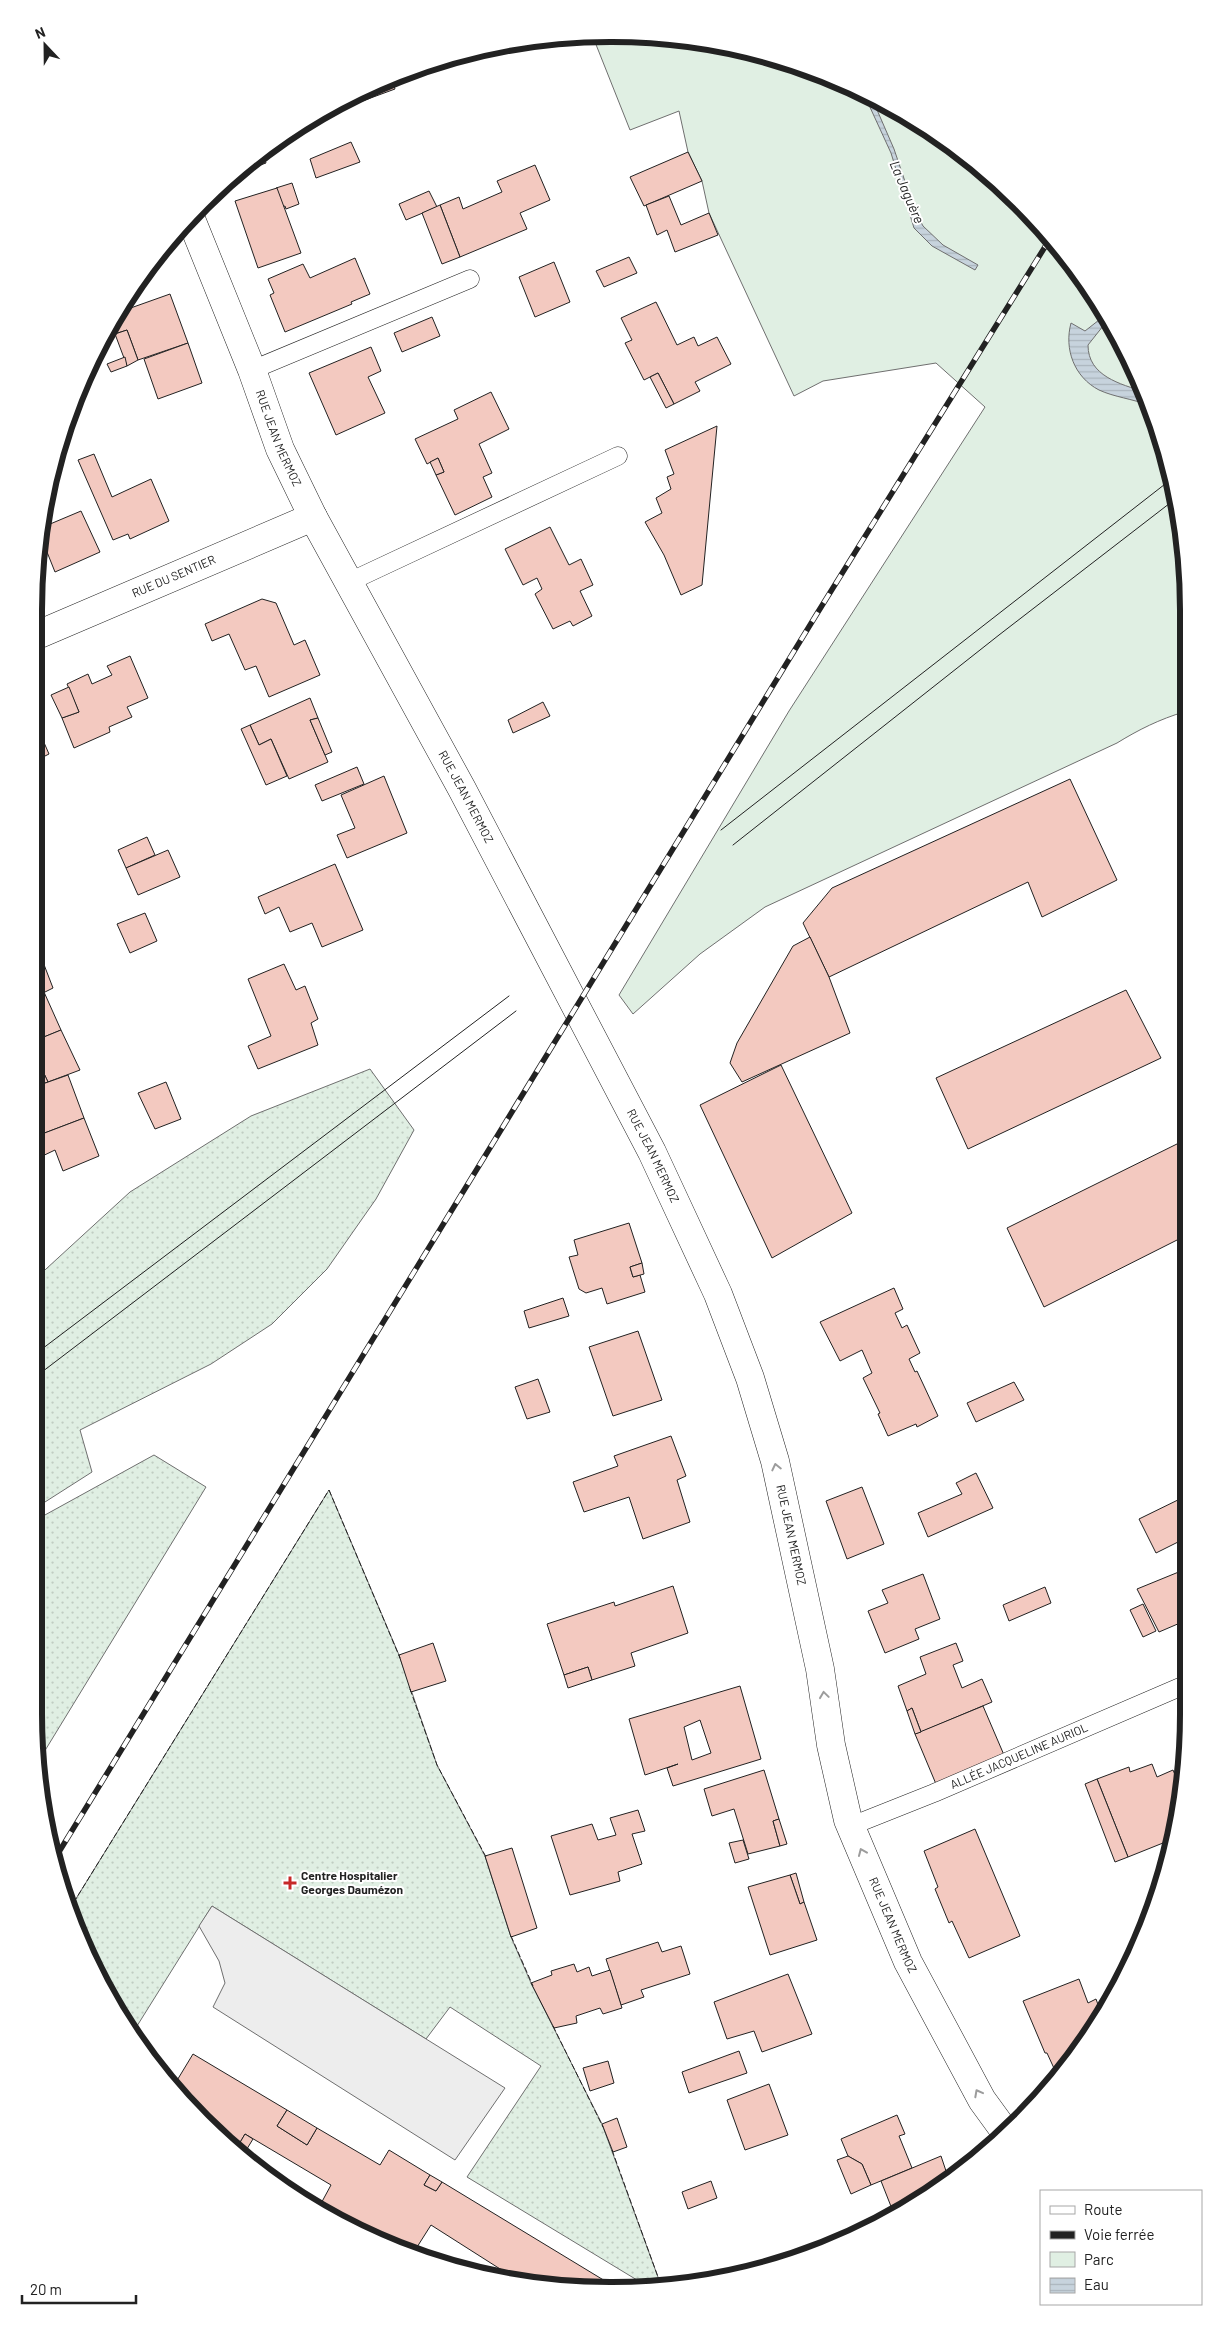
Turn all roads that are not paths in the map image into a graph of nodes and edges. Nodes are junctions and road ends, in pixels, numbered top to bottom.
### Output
1 (194, 226) edge
2 (470, 279) dead end
3 (252, 370) junction
4 (618, 456) dead end
5 (313, 518) junction
6 (349, 582) junction
7 (42, 633) edge
8 (1180, 1687) edge
9 (851, 1826) junction
10 (1001, 2127) edge

1 - 3 street, RUE JEAN MERMOZ
2 - 3 lane
3 - 5 street, RUE JEAN MERMOZ
4 - 6 lane
5 - 6 street, RUE JEAN MERMOZ
5 - 7 street, RUE DU SENTIER
9 -> 6 street, RUE JEAN MERMOZ
8 - 9 lane, ALLÉE JACQUELINE AURIOL
10 -> 9 street, RUE JEAN MERMOZ

